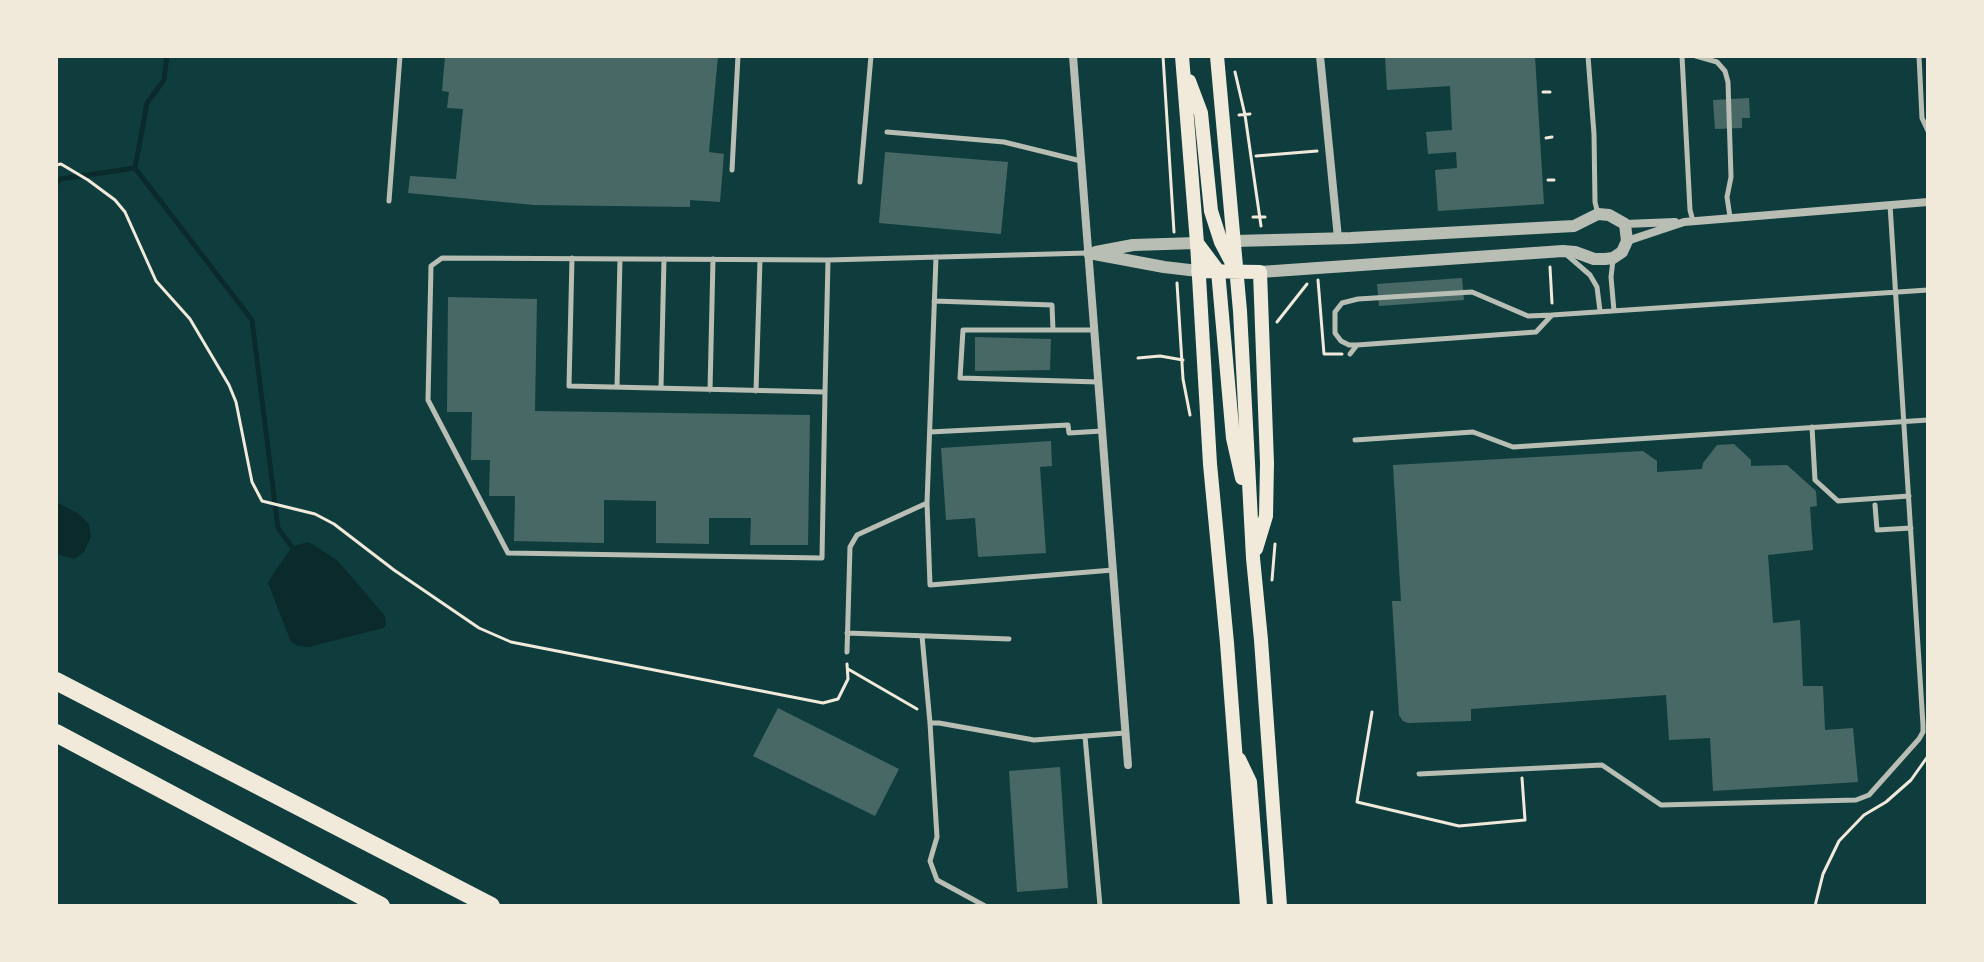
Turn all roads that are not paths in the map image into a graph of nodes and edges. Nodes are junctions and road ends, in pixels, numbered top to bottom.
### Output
1 (400, 56) edge
2 (738, 56) edge
3 (871, 56) edge
4 (1073, 56) edge
5 (1217, 56) edge
6 (1320, 56) edge
7 (1588, 56) edge
8 (1682, 56) edge
9 (1696, 56) edge
10 (1919, 56) edge
11 (1183, 61) edge
12 (1928, 131) edge
13 (887, 132) dead end
14 (1081, 161) junction
15 (732, 170) dead end
16 (860, 182) dead end
17 (389, 201) dead end
18 (1928, 202) edge
19 (1890, 204) junction
20 (1598, 214) junction
21 (1730, 217) junction
22 (1689, 221) junction
23 (1625, 224) junction
24 (1338, 238) junction
25 (1227, 241) junction
26 (1627, 241) junction
27 (1197, 243) junction
28 (1563, 251) junction
29 (1089, 253) junction
30 (936, 257) junction
31 (572, 258) junction
32 (1613, 258) junction
33 (620, 259) junction
34 (664, 259) junction
35 (713, 259) junction
36 (760, 259) junction
37 (828, 260) junction
38 (1198, 271) junction
39 (1218, 271) junction
40 (1236, 272) junction
41 (1260, 272) junction
42 (1928, 290) edge
43 (1896, 292) junction
44 (934, 301) junction
45 (1600, 311) junction
46 (1614, 311) junction
47 (1552, 315) junction
48 (1053, 330) junction
49 (1095, 330) junction
50 (1357, 345) junction
51 (1350, 354) road end
52 (1099, 382) junction
53 (617, 387) junction
54 (661, 388) junction
55 (710, 390) junction
56 (756, 391) junction
57 (825, 392) junction
58 (1928, 420) edge
59 (1904, 421) junction
60 (1812, 427) junction
61 (1103, 431) junction
62 (930, 432) junction
63 (1355, 440) dead end
64 (1909, 496) junction
65 (927, 503) junction
66 (1875, 505) dead end
67 (1251, 514) junction
68 (1911, 528) junction
69 (1253, 558) junction
70 (1113, 570) junction
71 (847, 633) junction
72 (922, 636) junction
73 (1009, 639) dead end
74 (847, 652) road end
75 (56, 681) edge
76 (930, 723) junction
77 (56, 733) edge
78 (1126, 733) junction
79 (1085, 736) junction
80 (1235, 751) junction
81 (1128, 765) dead end
82 (1419, 774) dead end
83 (381, 906) edge
84 (491, 906) edge
85 (985, 906) edge
86 (1100, 906) edge
87 (1247, 906) edge
88 (1260, 906) edge
89 (1280, 906) edge

1 - 17 lane
2 - 15 lane
3 - 16 lane
4 - 14 street
5 - 25 main road
6 - 24 street
7 - 20 lane
8 - 22 lane
9 - 21 lane
10 - 12 lane
11 - 25 main road
11 - 27 main road
13 - 14 lane
14 - 29 street
18 - 19 street
19 - 21 street
19 - 43 lane
20 - 23 street
20 - 24 street
21 - 22 street
22 - 23 street
22 - 26 street
23 - 26 street
24 - 25 street
25 - 27 main road
25 - 40 main road
26 - 32 street
27 - 29 street
27 - 38 main road
27 - 39 main road
28 - 32 street
28 - 41 street
28 - 45 lane
29 - 30 lane
29 - 38 street
29 - 49 street
30 - 37 lane
30 - 44 lane
31 - 33 lane
31 - 53 lane
31 - 57 lane
32 - 46 lane
33 - 34 lane
33 - 53 lane
34 - 35 lane
34 - 54 lane
35 - 36 lane
35 - 55 lane
36 - 37 lane
36 - 56 lane
37 - 57 lane
38 - 39 main road
38 - 80 main road
39 - 40 main road
39 - 67 main road
40 - 41 main road
40 - 67 main road
41 - 69 main road
42 - 43 lane
43 - 46 lane
43 - 59 lane
44 - 48 lane
44 - 62 lane
45 - 46 lane
45 - 47 lane
47 - 50 lane
47 - 50 lane
48 - 49 lane
48 - 52 lane
49 - 52 street
50 - 51 lane
52 - 61 street
53 - 54 lane
54 - 55 lane
55 - 56 lane
56 - 57 lane
58 - 59 lane
59 - 60 lane
59 - 64 lane
60 - 63 lane
60 - 64 lane
61 - 62 lane
61 - 70 street
62 - 65 lane
64 - 68 lane
65 - 70 lane
65 - 71 lane
66 - 68 lane
67 - 69 main road
68 - 82 lane
69 - 89 main road
70 - 78 street
71 - 72 lane
71 - 74 lane
72 - 73 lane
72 - 76 lane
75 - 84 highway
76 - 79 lane
76 - 85 lane
77 - 83 highway
78 - 79 lane
78 - 81 street
79 - 86 lane
80 - 87 main road
80 - 88 main road

